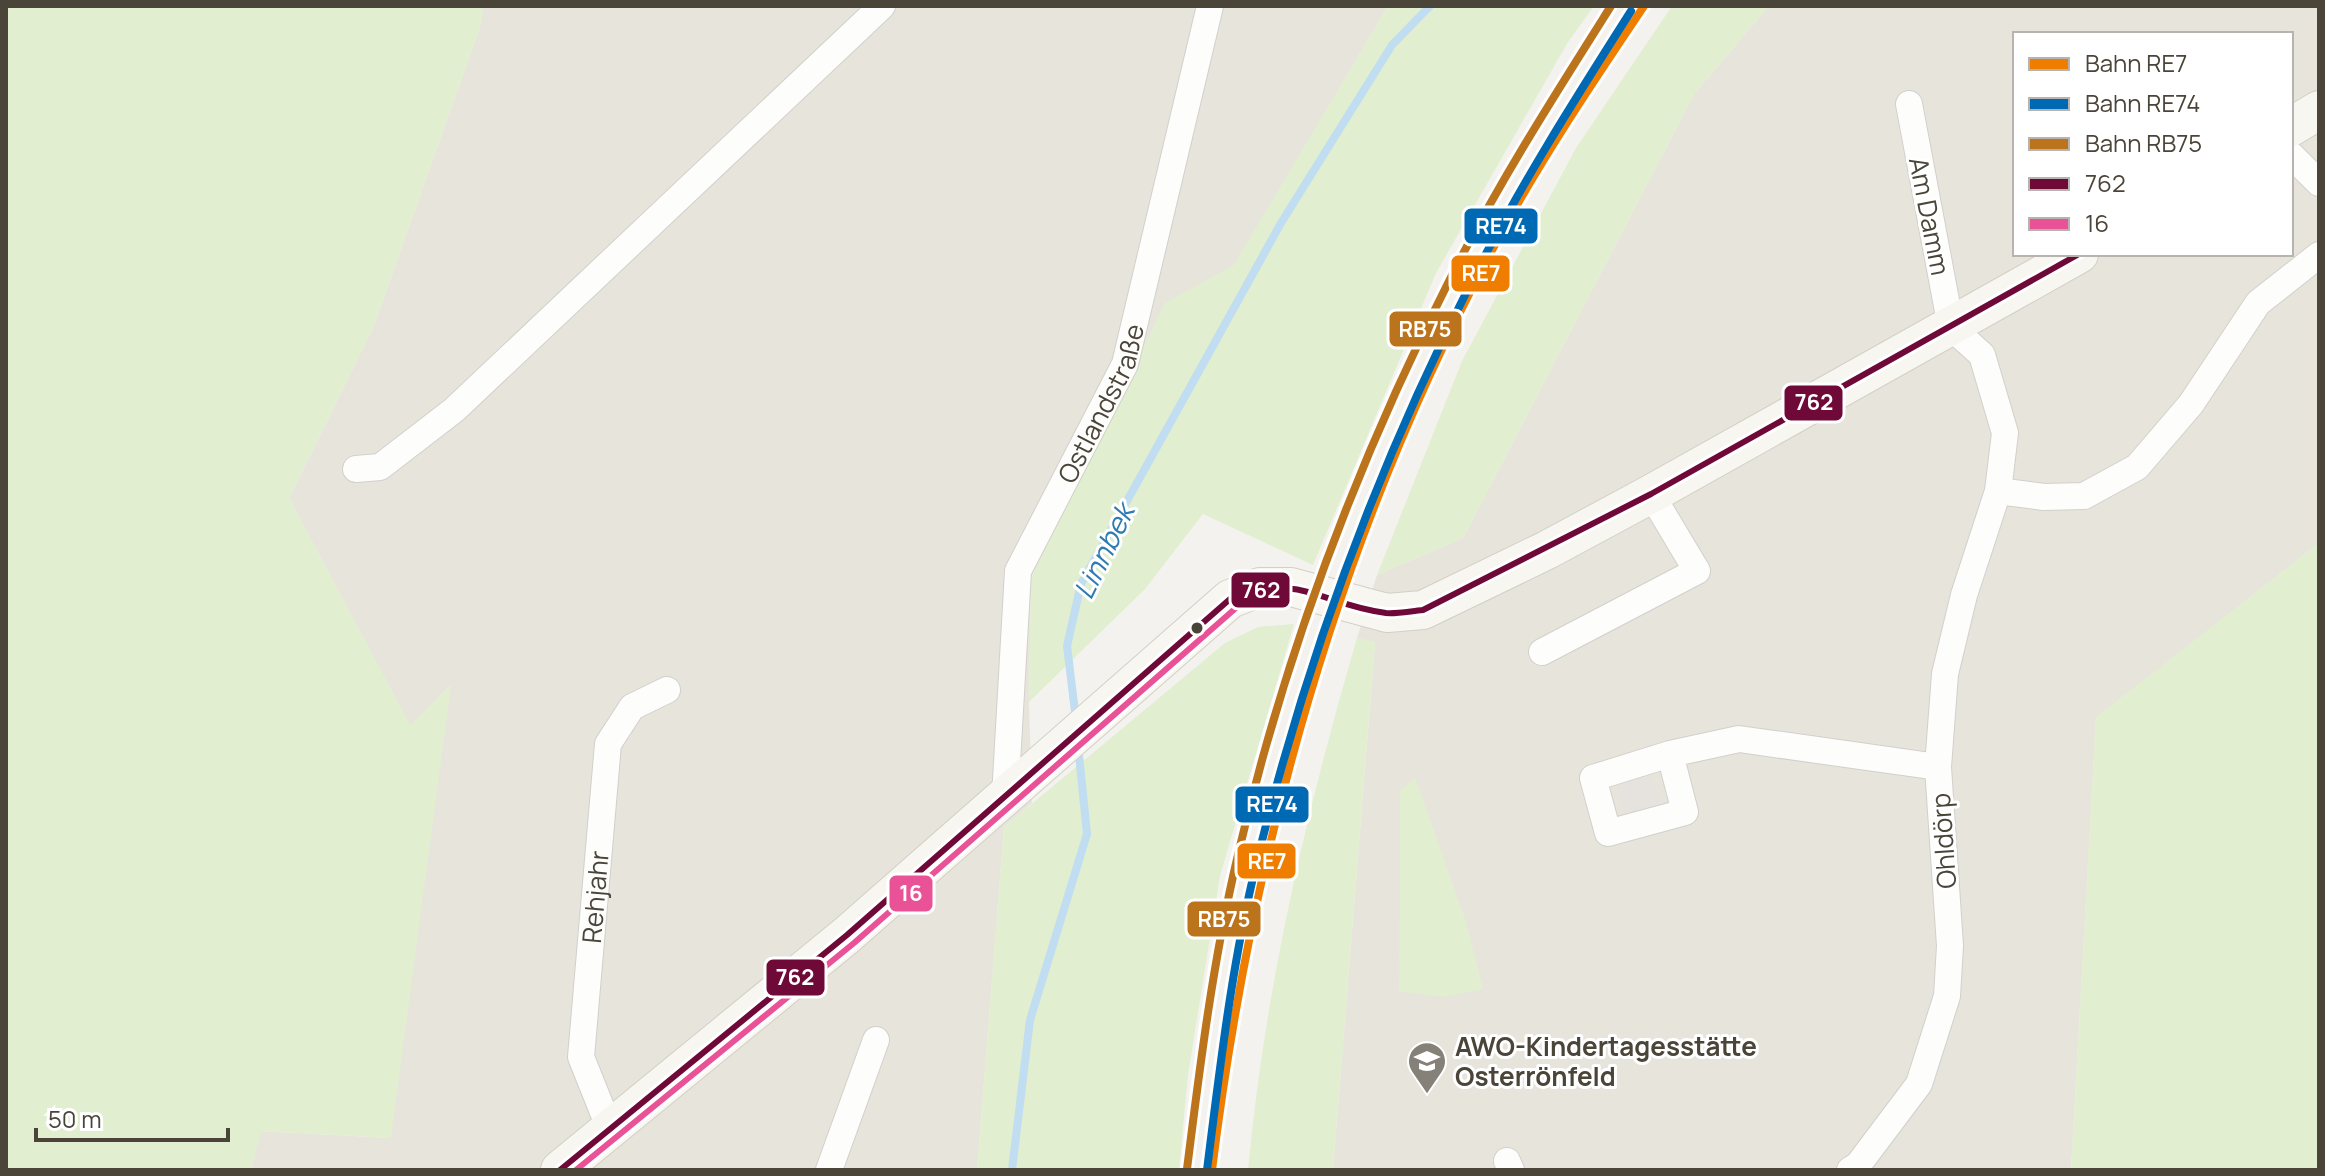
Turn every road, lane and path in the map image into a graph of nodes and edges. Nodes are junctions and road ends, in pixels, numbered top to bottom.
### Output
1 (882, 6) edge
2 (1210, 6) edge
3 (1909, 104) dead end
4 (2319, 110) edge
5 (2293, 126) edge
6 (2293, 157) edge
7 (2319, 183) edge
8 (2319, 255) edge
9 (2075, 256) edge
10 (1951, 327) junction
11 (368, 468) dead end
12 (1998, 491) junction
13 (1651, 494) junction
14 (1542, 652) dead end
15 (667, 690) dead end
16 (1670, 754) dead end
17 (1938, 767) junction
18 (1005, 797) junction
19 (876, 1040) dead end
20 (609, 1127) junction
21 (560, 1170) edge
22 (829, 1170) edge
23 (1850, 1170) edge

1 - 11 street
2 - 18 street, Ostlandstraße
3 - 10 street, Am Damm
4 - 5 main road
6 - 7 street
8 - 12 street
9 - 10 main road
10 - 12 street, Ohldörp
10 - 13 main road
12 - 17 street, Ohldörp
13 - 14 street
13 - 18 main road
15 - 20 street, Rehjahr
16 - 17 street
17 - 23 street, Ohldörp
18 - 20 main road
19 - 22 street
20 - 21 main road

